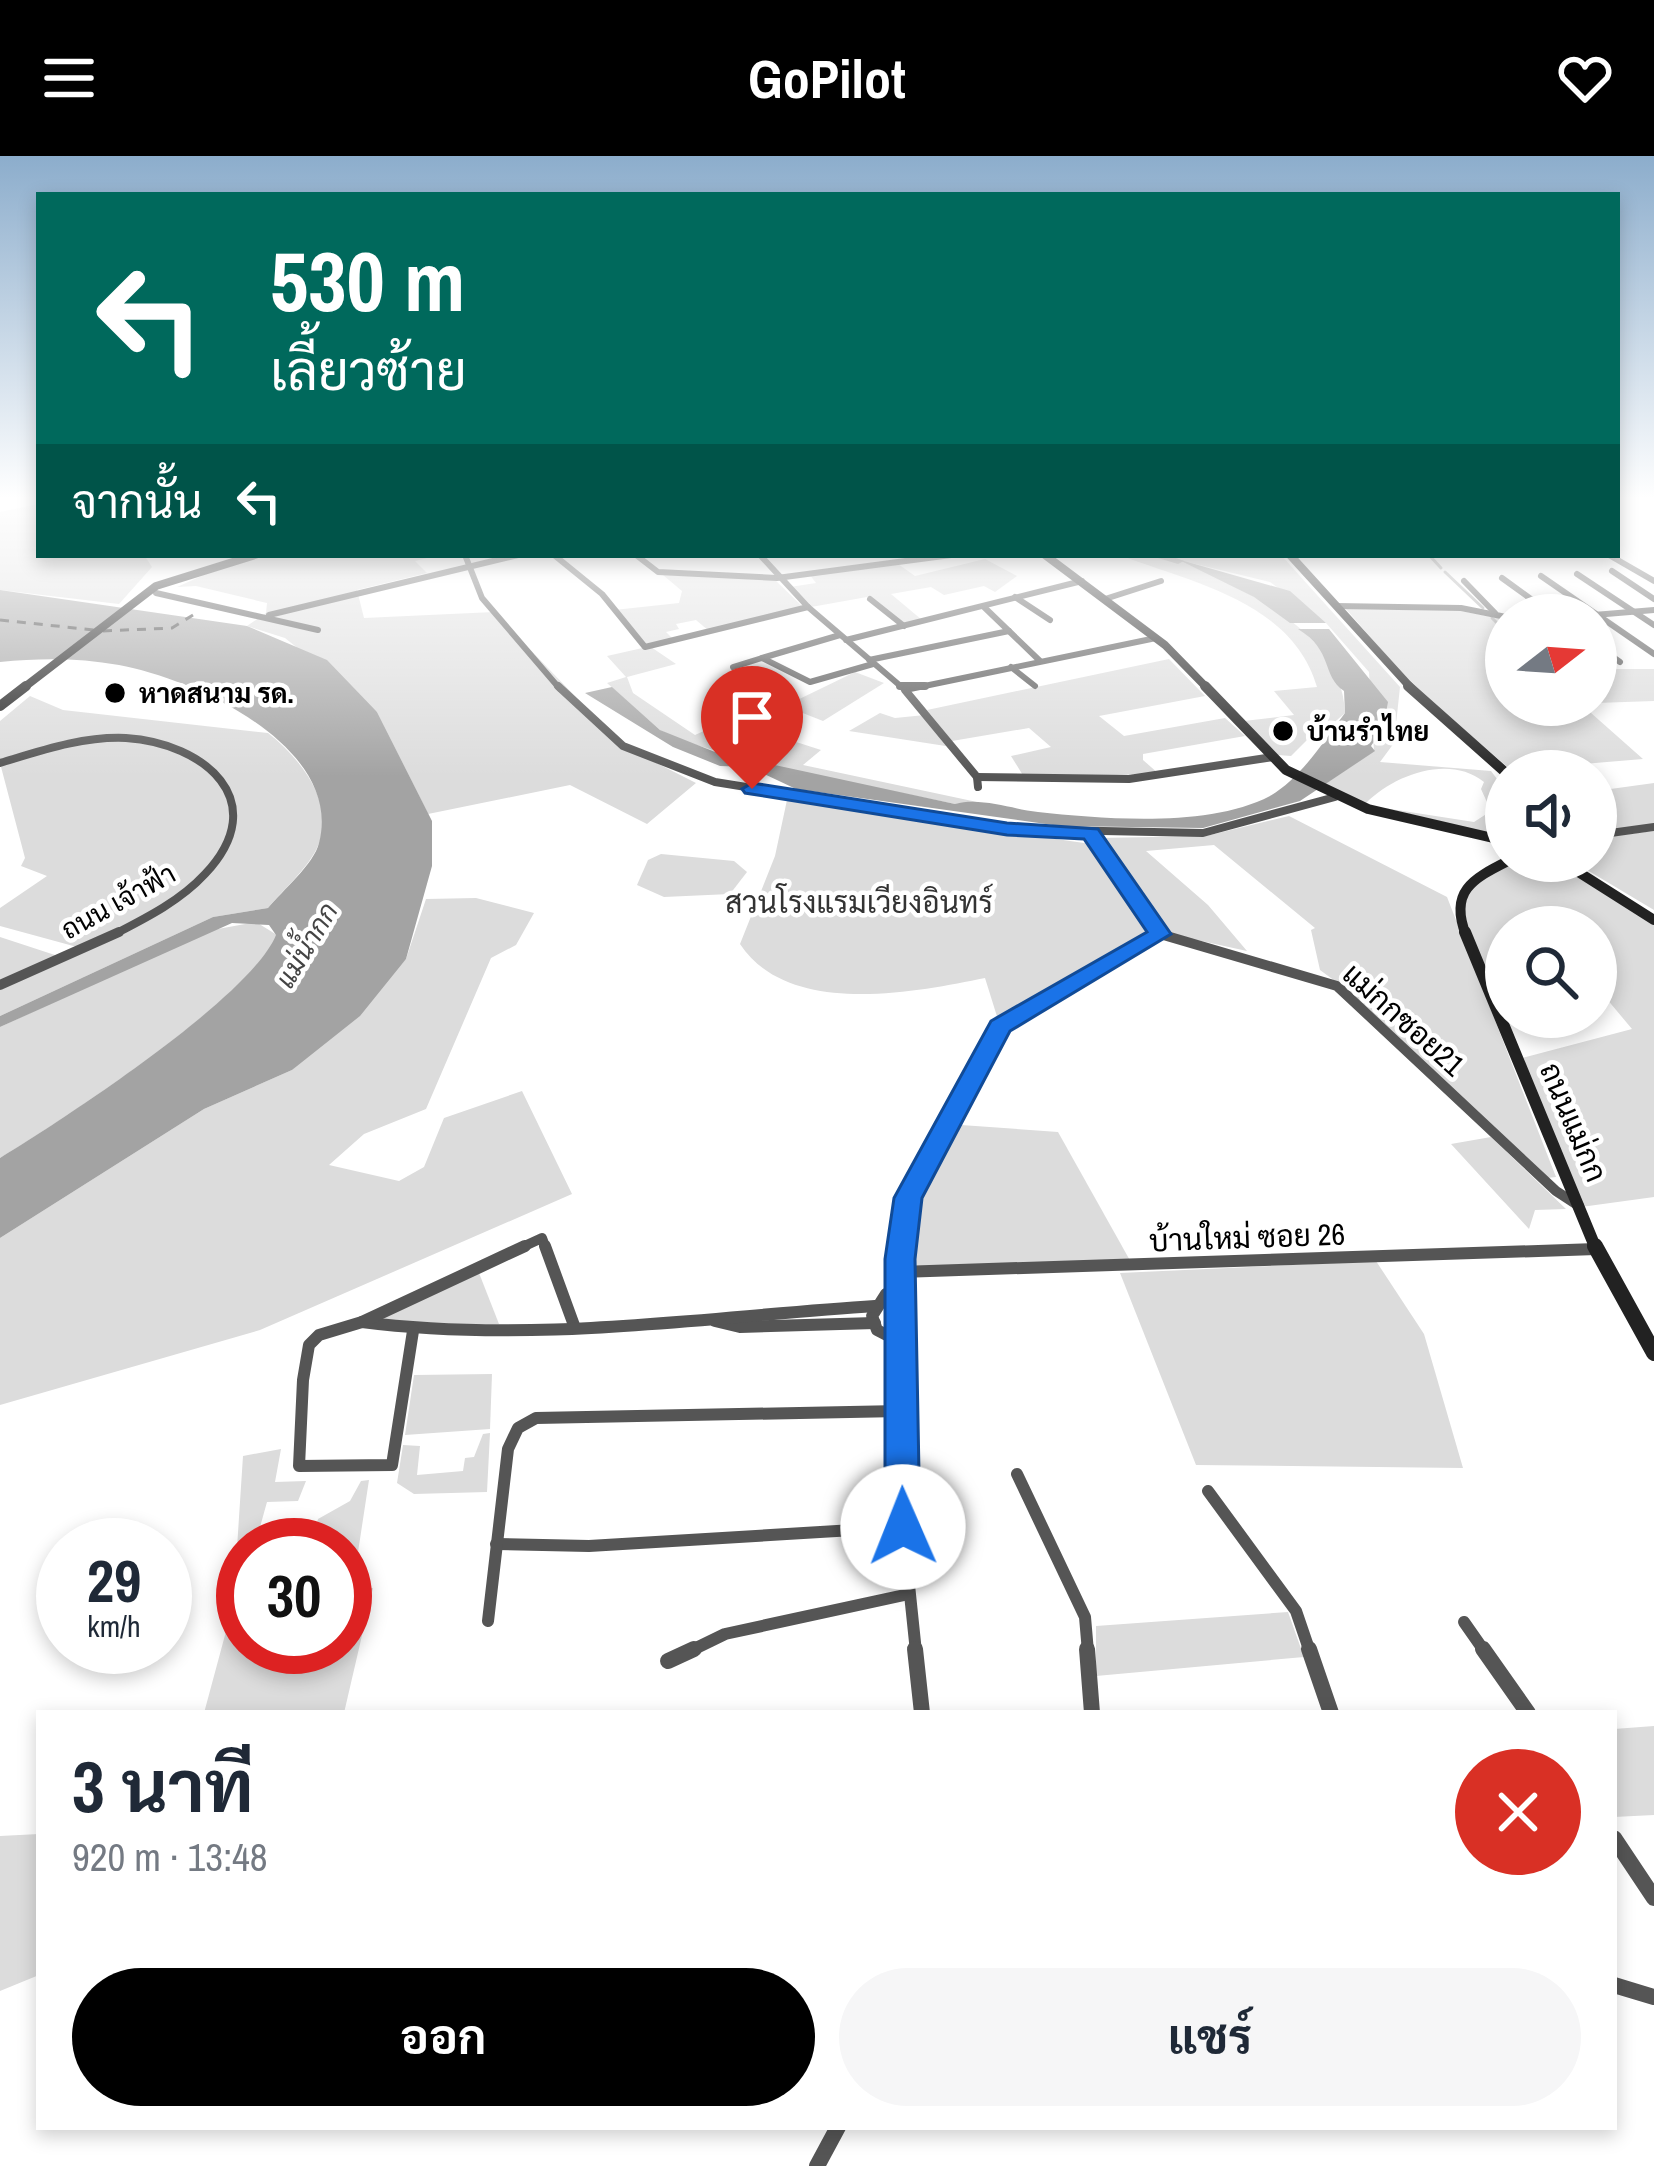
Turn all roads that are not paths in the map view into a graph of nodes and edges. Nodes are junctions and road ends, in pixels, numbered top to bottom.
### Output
1 (155, 590) edge
2 (159, 590) edge
3 (360, 590) edge
4 (479, 590) edge
5 (597, 590) edge
6 (790, 590) edge
7 (1045, 590) edge
8 (1094, 590) edge
9 (1132, 590) edge
10 (1321, 590) edge
11 (1601, 590) edge
12 (1015, 597) junction
13 (1105, 598) junction
14 (870, 599) dead end
15 (1336, 606) junction
16 (808, 607) junction
17 (984, 607) junction
18 (1654, 610) edge
19 (1634, 611) junction
20 (1485, 613) edge
21 (1617, 613) edge
22 (269, 615) junction
23 (1051, 620) dead end
24 (1654, 625) edge
25 (904, 626) junction
26 (318, 630) dead end
27 (1617, 630) edge
28 (1010, 631) junction
29 (843, 638) junction
30 (1156, 638) junction
31 (1654, 654) edge
32 (762, 658) junction
33 (1617, 660) edge
34 (1040, 661) junction
35 (871, 662) junction
36 (1620, 662) dead end
37 (734, 667) dead end
38 (1011, 667) junction
39 (1035, 686) dead end
40 (904, 690) junction
41 (4, 707) edge
42 (1485, 753) edge
43 (1273, 757) junction
44 (0, 763) edge
45 (1335, 797) junction
46 (1654, 827) edge
47 (1617, 832) edge
48 (1090, 833) junction
49 (1485, 836) edge
50 (1485, 875) edge
51 (1594, 882) edge
52 (1654, 920) edge
53 (1160, 934) junction
54 (0, 985) edge
55 (1581, 1207) junction
56 (1596, 1249) junction
57 (900, 1272) junction
58 (901, 1289) junction
59 (875, 1306) junction
60 (712, 1320) junction
61 (362, 1322) junction
62 (875, 1323) junction
63 (575, 1328) junction
64 (412, 1331) junction
65 (902, 1343) junction
66 (1654, 1353) edge
67 (899, 1411) junction
68 (1017, 1474) dead end
69 (1208, 1492) dead end
70 (903, 1527) junction
71 (496, 1544) junction
72 (909, 1594) junction
73 (488, 1621) dead end
74 (1464, 1622) dead end
75 (668, 1661) dead end
76 (922, 1710) edge
77 (1092, 1710) edge
78 (1330, 1710) edge
79 (1526, 1710) edge
80 (1617, 1842) edge
81 (1654, 1898) edge
82 (1617, 1986) edge
83 (1654, 1997) edge
84 (836, 2130) edge
85 (817, 2166) edge

1 - 41 street
2 - 22 street
3 - 22 street
4 - 48 street
5 - 16 street
6 - 16 street
7 - 12 street
8 - 13 street
9 - 13 street
10 - 15 street
11 - 19 street
12 - 17 street
12 - 23 street
13 - 30 street
14 - 25 street
15 - 20 street
15 - 42 street
16 - 29 street
17 - 25 street
17 - 28 street
18 - 19 street
19 - 21 street
19 - 24 street
22 - 26 street
25 - 29 street
27 - 31 street
28 - 34 street
28 - 35 street
29 - 32 street
29 - 35 street
30 - 34 street
30 - 43 street
32 - 35 street
32 - 37 street
33 - 36 street
34 - 38 street
35 - 40 street
38 - 39 street
38 - 40 street
40 - 43 street
43 - 45 street
44 - 54 street, ถนน เจ้าฟ้า
45 - 48 street
45 - 49 street
46 - 47 street
48 - 53 street
50 - 55 street, ถนนแม่กก
51 - 52 street
53 - 55 street, แม่กกซอย21
53 - 57 street
55 - 56 street, ถนนแม่กก
56 - 57 street, บ้านใหม่ ซอย 26
56 - 66 street, ถนนแม่กก
57 - 58 street
58 - 59 street
58 - 65 street
59 - 60 street
59 - 62 street
60 - 62 street
60 - 63 street
61 - 63 street
61 - 64 street
61 - 64 street
62 - 65 street
63 - 64 street
65 - 67 street
67 - 70 street
67 - 71 street
68 - 77 street
69 - 78 street
70 - 71 street
70 - 72 street
71 - 73 street
72 - 75 street
72 - 76 street
74 - 79 street
80 - 81 street
82 - 83 street
84 - 85 street

